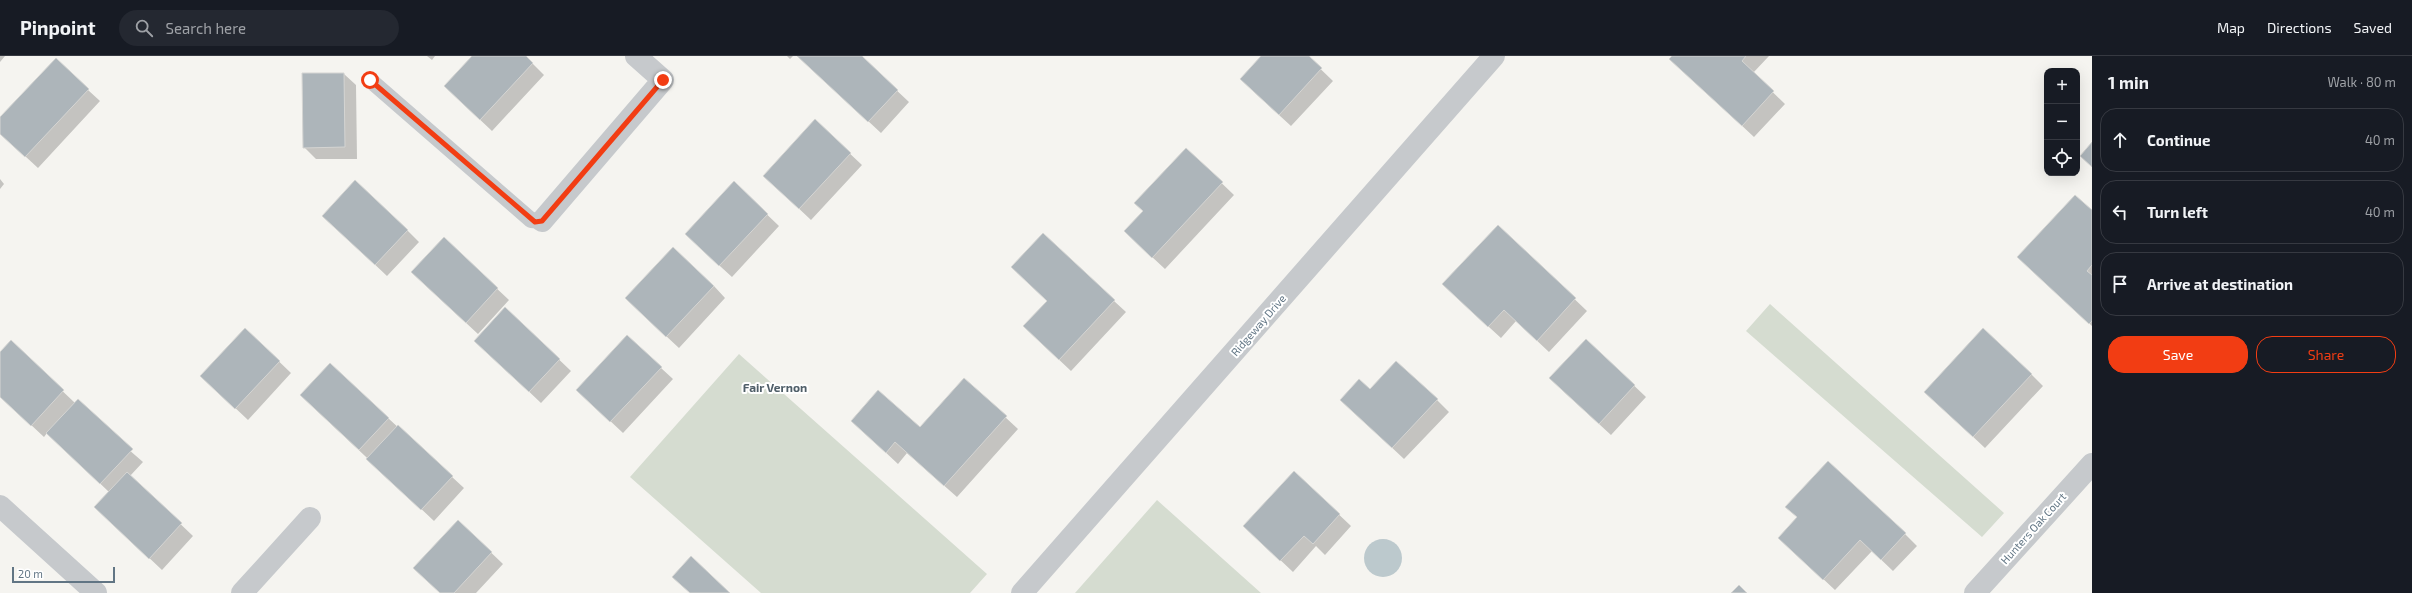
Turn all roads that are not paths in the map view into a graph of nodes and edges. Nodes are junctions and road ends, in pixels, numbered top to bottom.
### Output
1 (636, 56) edge
2 (1493, 56) edge
3 (370, 80) dead end
4 (542, 221) joint
5 (2092, 464) edge
6 (0, 506) edge
7 (310, 518) dead end
8 (96, 593) edge
9 (242, 593) edge
10 (1022, 593) edge
11 (1975, 593) edge

1 - 4 street
2 - 10 street, Ridgeway Drive
3 - 4 lane
5 - 11 street, Hunters Oak Court
6 - 8 street
7 - 9 street

